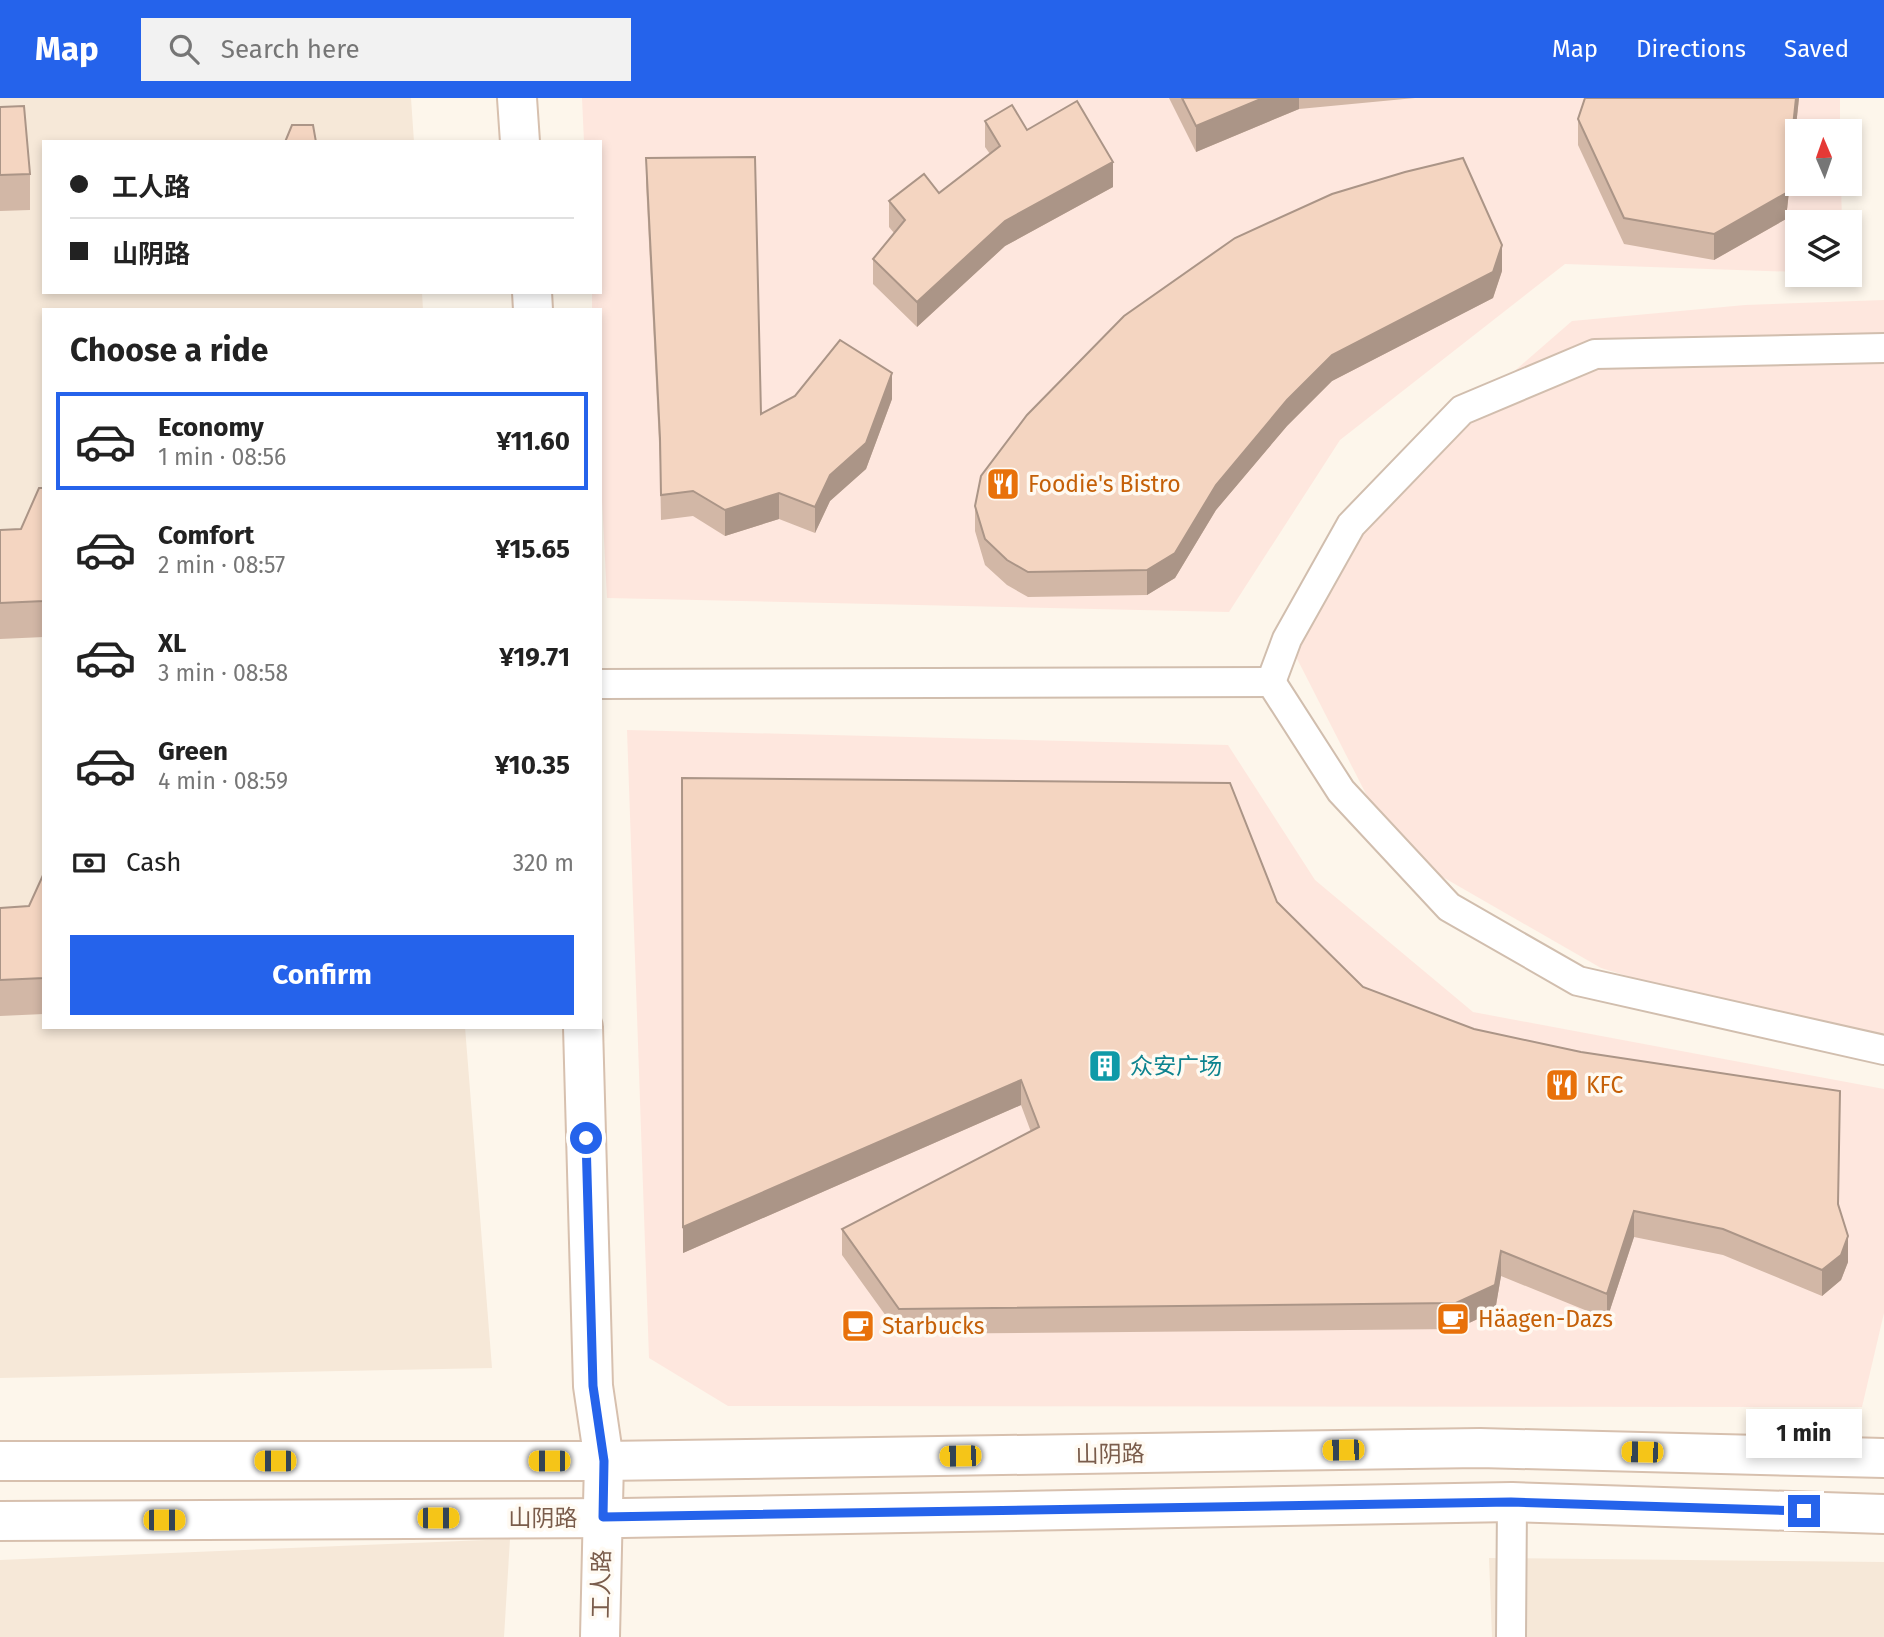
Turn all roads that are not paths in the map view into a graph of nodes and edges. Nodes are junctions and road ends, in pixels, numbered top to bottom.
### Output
1 (517, 98) edge
2 (520, 140) edge
3 (1884, 348) edge
4 (1271, 682) junction
5 (602, 684) edge
6 (583, 1029) edge
7 (1884, 1050) edge
8 (1884, 1458) edge
9 (0, 1461) edge
10 (604, 1461) junction
11 (1511, 1502) junction
12 (1884, 1514) edge
13 (603, 1517) junction
14 (0, 1521) edge
15 (600, 1637) edge
16 (1511, 1637) edge

1 - 2 main road
3 - 4 street
4 - 5 street
4 - 7 street
6 - 10 main road, 工人路
8 - 10 main road, 山阴路
9 - 10 main road, 山阴路
10 - 13 main road, 工人路
11 - 12 main road, 山阴路
11 - 13 main road, 山阴路
11 - 16 street
13 - 14 main road, 山阴路
13 - 15 main road, 工人路

